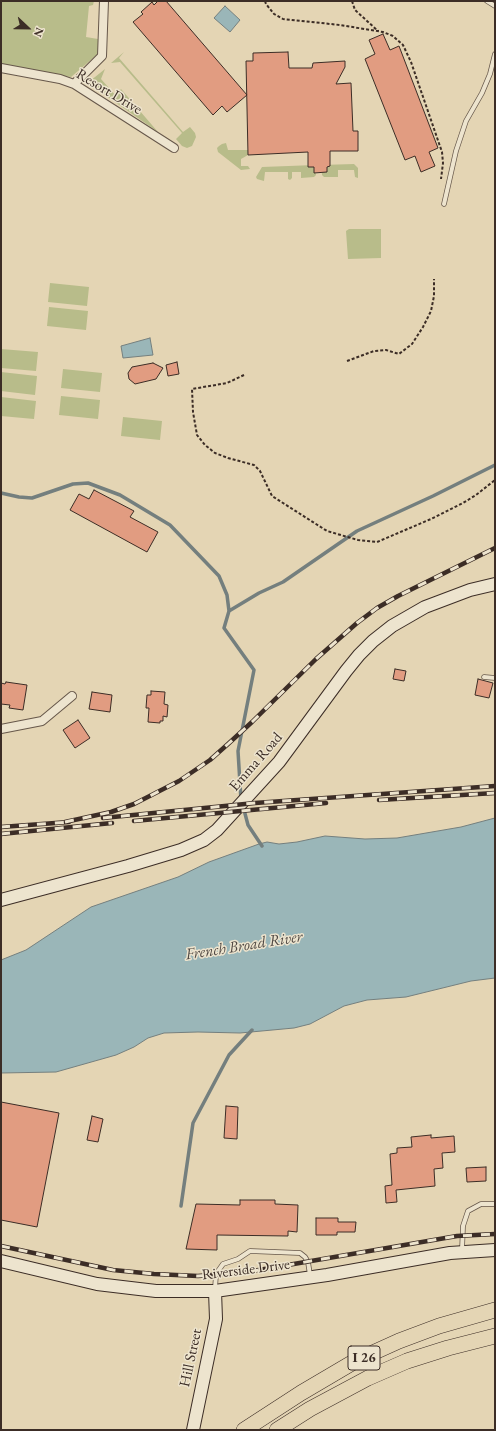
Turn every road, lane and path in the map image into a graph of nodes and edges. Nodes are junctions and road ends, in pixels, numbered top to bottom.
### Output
1 (104, 1) edge
2 (265, 1) edge
3 (352, 1) edge
4 (487, 1) edge
5 (495, 6) edge
6 (378, 31) junction
7 (495, 54) edge
8 (1, 68) edge
9 (74, 84) junction
10 (174, 148) dead end
11 (441, 183) dead end
12 (444, 204) dead end
13 (434, 279) dead end
14 (348, 361) dead end
15 (244, 375) dead end
16 (495, 480) edge
17 (495, 584) edge
18 (484, 677) dead end
19 (495, 678) edge
20 (72, 696) dead end
21 (1, 730) edge
22 (1, 900) edge
23 (495, 1204) edge
24 (495, 1250) edge
25 (462, 1253) junction
26 (1, 1261) edge
27 (311, 1278) junction
28 (215, 1291) junction
29 (495, 1310) edge
30 (495, 1336) edge
31 (193, 1430) edge
32 (244, 1430) edge
33 (276, 1430) edge

1 - 9 street
2 - 6 path
3 - 6 path
4 - 5 lane
6 - 11 path
7 - 12 lane
8 - 9 street, Resort Drive
9 - 10 street, Resort Drive
13 - 14 path
15 - 16 path
17 - 22 main road, Emma Road
18 - 19 lane
20 - 21 street
23 - 25 lane
24 - 25 main road, Riverside Drive
25 - 27 main road, Riverside Drive
26 - 28 main road, Riverside Drive
27 - 28 main road, Riverside Drive
27 - 28 lane
28 - 31 main road, Hill Street
29 - 32 highway, I 26
30 - 33 highway, I 26

